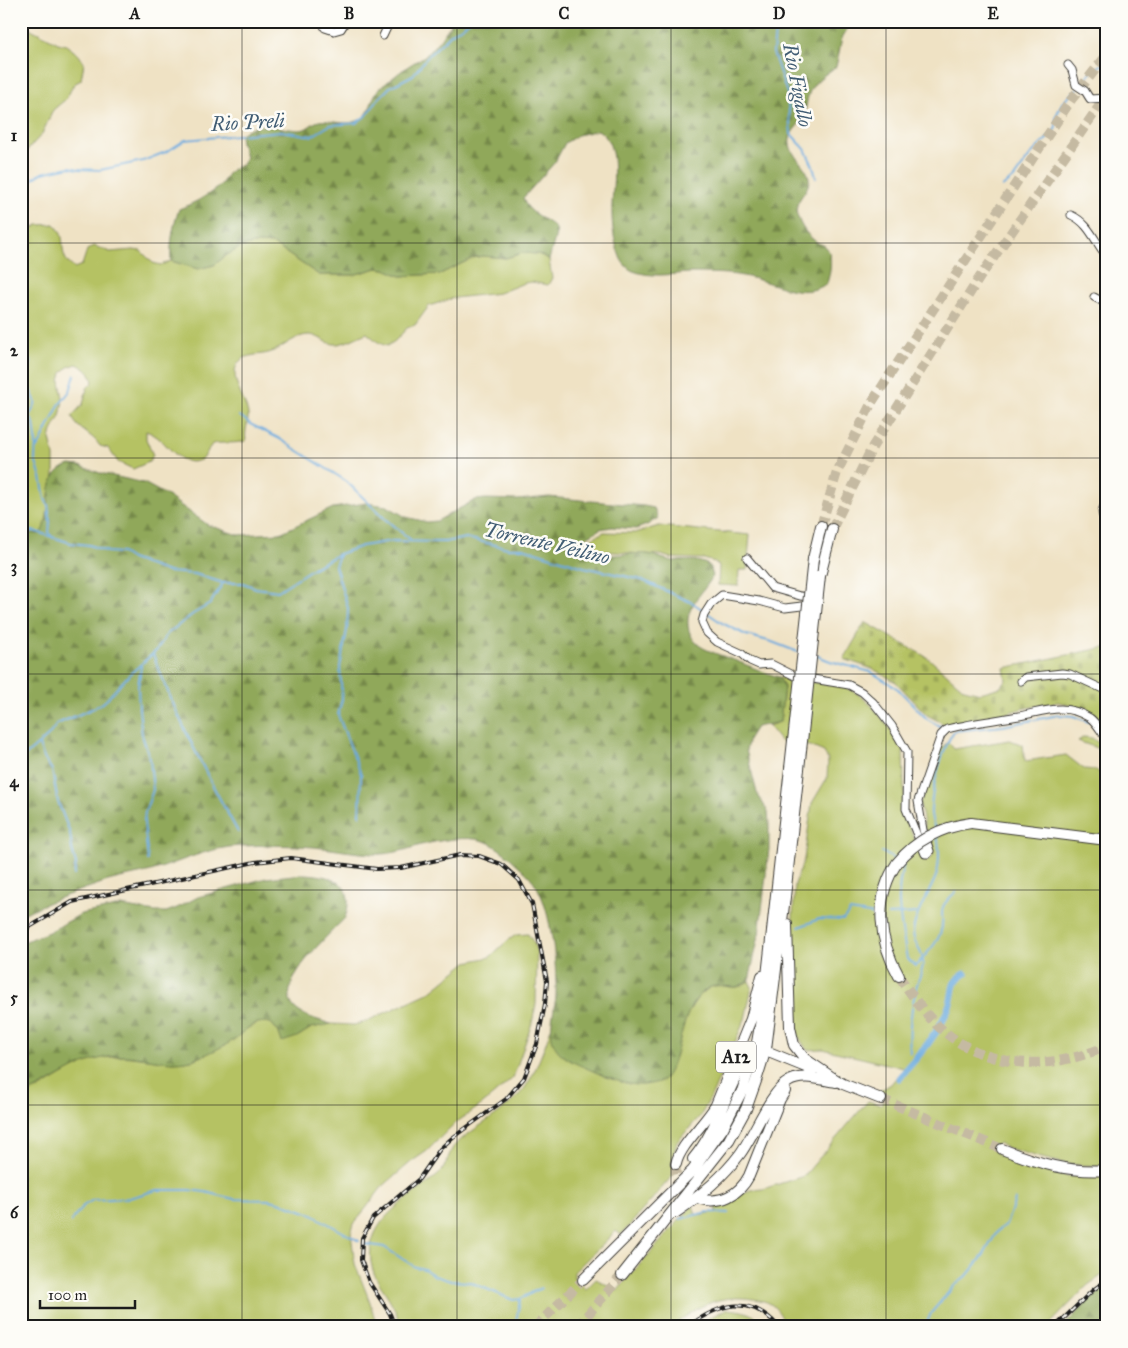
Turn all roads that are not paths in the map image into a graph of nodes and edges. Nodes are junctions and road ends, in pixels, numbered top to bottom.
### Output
1 (322, 21) edge
2 (346, 21) edge
3 (390, 21) edge
4 (383, 36) dead end
5 (1068, 65) dead end
6 (1107, 98) edge
7 (1071, 215) dead end
8 (1107, 252) edge
9 (1094, 296) dead end
10 (1107, 304) edge
11 (1107, 504) edge
12 (1107, 520) edge
13 (821, 526) tunnel mouth
14 (832, 529) tunnel mouth
15 (748, 558) dead end
16 (818, 560) junction
17 (1021, 681) dead end
18 (1107, 691) edge
19 (1107, 739) edge
20 (794, 769) junction
21 (1107, 840) edge
22 (785, 897) junction
23 (771, 938) junction
24 (899, 976) tunnel mouth
25 (771, 1053) dead end
26 (742, 1065) dead end
27 (830, 1076) junction
28 (818, 1079) junction
29 (843, 1084) junction
30 (881, 1099) tunnel mouth
31 (1002, 1149) tunnel mouth
32 (676, 1164) tunnel mouth
33 (1107, 1170) edge
34 (700, 1199) dead end
35 (664, 1221) junction
36 (629, 1234) junction
37 (622, 1275) tunnel mouth
38 (582, 1280) tunnel mouth

1 - 2 street
3 - 4 street
5 - 6 street
7 - 8 street
9 - 10 street
11 - 12 street
13 - 16 highway
14 - 16 highway
15 - 19 street
16 - 20 highway, bridge
17 - 18 street
20 - 22 highway
20 - 23 highway
21 - 24 highway, bridge
22 - 27 highway
22 - 35 highway
23 - 32 highway, A12
23 - 36 highway
25 - 27 highway
26 - 36 highway
27 - 29 highway
28 - 29 highway
28 - 34 highway
28 - 35 highway
29 - 30 highway
31 - 33 highway
35 - 37 highway
36 - 38 highway

